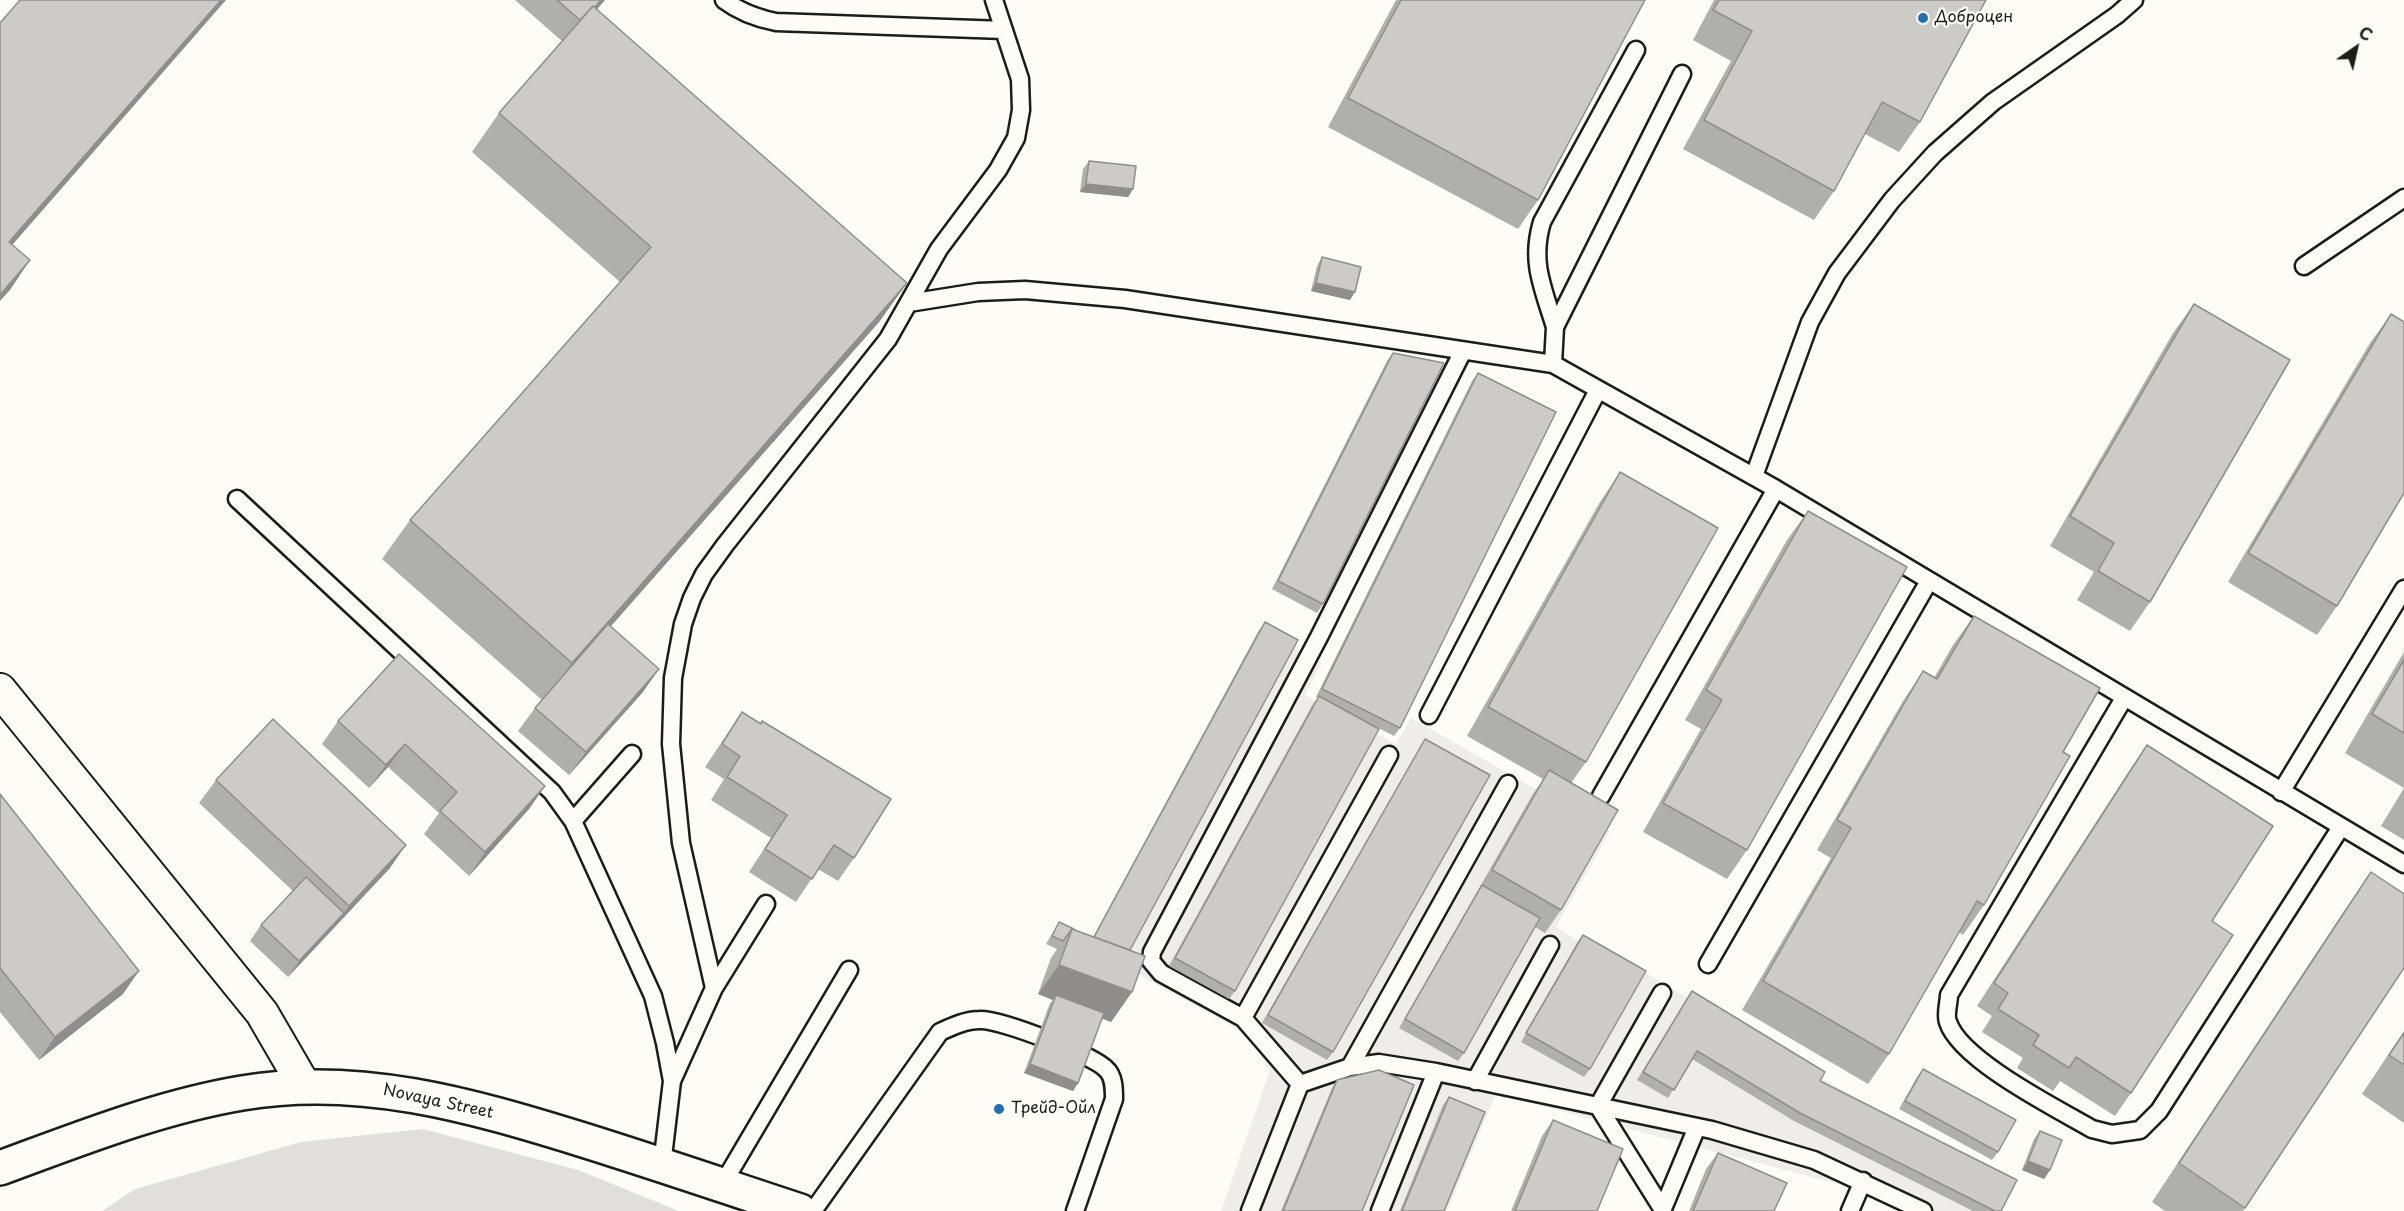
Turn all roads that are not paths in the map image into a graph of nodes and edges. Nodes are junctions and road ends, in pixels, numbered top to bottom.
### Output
1 (724, 0) edge
2 (994, 0) edge
3 (2134, 0) edge
4 (1004, 30) junction
5 (1636, 50) edge
6 (1682, 74) dead end
7 (2404, 198) edge
8 (2304, 266) dead end
9 (909, 303) junction
10 (1555, 327) junction
11 (1463, 351) junction
12 (1553, 364) junction
13 (1598, 390) junction
14 (1754, 476) junction
15 (1776, 489) junction
16 (237, 499) dead end
17 (1929, 581) junction
18 (2404, 589) edge
19 (0, 690) edge
20 (2124, 698) junction
21 (1429, 715) dead end
22 (632, 754) dead end
23 (1389, 754) dead end
24 (1508, 784) dead end
25 (2282, 792) junction
26 (1601, 796) dead end
27 (573, 821) junction
28 (2341, 827) junction
29 (2404, 864) edge
30 (766, 904) dead end
31 (1550, 945) dead end
32 (1708, 964) dead end
33 (849, 969) dead end
34 (714, 987) junction
35 (1662, 993) dead end
36 (1243, 1018) junction
37 (1350, 1067) junction
38 (1437, 1072) junction
39 (1475, 1080) junction
40 (672, 1081) junction
41 (1300, 1084) junction
42 (305, 1087) junction
43 (1599, 1106) junction
44 (1697, 1126) junction
45 (662, 1165) junction
46 (0, 1168) edge
47 (1863, 1181) junction
48 (722, 1185) junction
49 (1662, 1210) edge
50 (800, 1211) edge
51 (813, 1211) edge
52 (1075, 1211) edge
53 (1250, 1211) edge
54 (1380, 1211) edge
55 (1850, 1211) edge
56 (1923, 1211) edge

1 - 4 lane
2 - 4 lane
3 - 14 lane
4 - 9 lane
5 - 10 lane
6 - 10 lane
7 - 8 lane
9 - 11 lane
9 - 34 lane
10 - 12 lane
11 - 12 lane
11 - 36 lane
12 - 13 lane
13 - 14 lane
13 - 21 lane
14 - 15 lane
15 - 17 lane
15 - 26 lane
16 - 27 lane
17 - 20 lane
17 - 32 lane
18 - 25 lane
19 - 42 street
20 - 25 lane
20 - 28 lane
22 - 27 lane
23 - 36 lane
24 - 37 lane
25 - 28 lane
27 - 40 lane
28 - 29 lane
30 - 34 lane
31 - 39 lane
33 - 48 lane
34 - 40 lane
35 - 43 lane
36 - 41 lane
37 - 38 lane
37 - 41 lane
38 - 39 lane
38 - 54 lane
39 - 43 lane
40 - 45 lane
41 - 53 lane
42 - 45 street, Novaya Street
42 - 46 street, Novaya Street
43 - 44 lane
43 - 49 lane
44 - 47 lane
44 - 49 lane
45 - 48 street, Novaya Street
47 - 55 lane
47 - 56 lane
48 - 50 street, Novaya Street
51 - 52 lane

